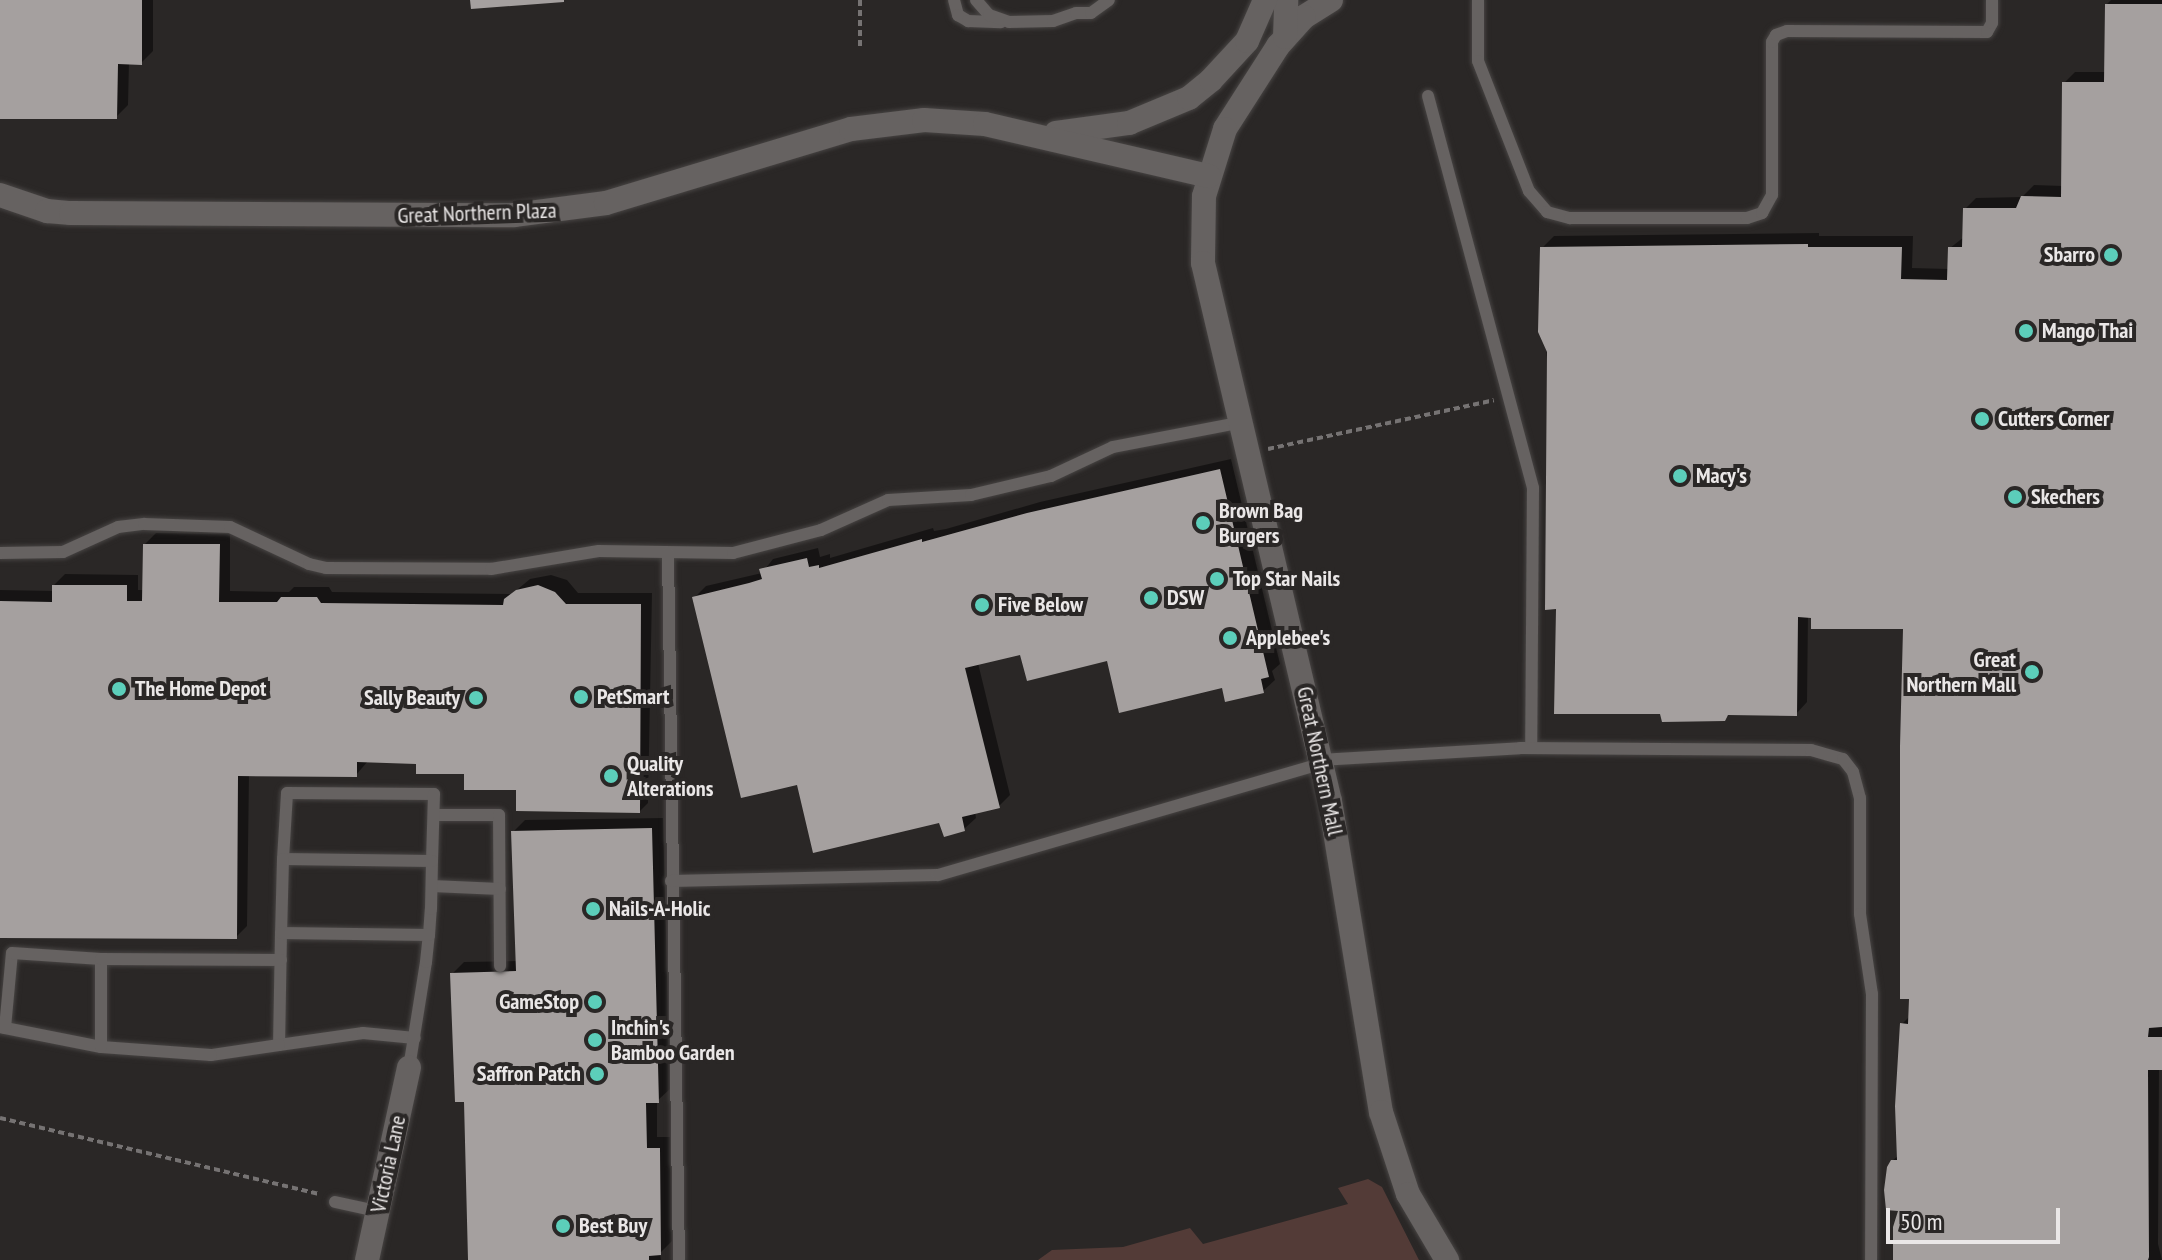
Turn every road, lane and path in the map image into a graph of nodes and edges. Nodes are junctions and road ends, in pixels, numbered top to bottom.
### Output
1 (860, 0) edge
2 (954, 0) edge
3 (976, 0) edge
4 (1109, 0) edge
5 (1265, 0) edge
6 (1286, 0) edge
7 (1478, 0) edge
8 (1992, 0) edge
9 (1322, 2) edge
10 (1009, 22) junction
11 (1285, 37) junction
12 (860, 46) dead end
13 (1428, 96) dead end
14 (1039, 135) junction
15 (1209, 176) junction
16 (0, 195) edge
17 (1509, 397) junction
18 (1238, 423) junction
19 (1246, 454) junction
20 (0, 553) edge
21 (668, 553) junction
22 (1531, 748) junction
23 (1321, 762) junction
24 (434, 815) junction
25 (283, 859) junction
26 (432, 861) junction
27 (671, 881) junction
28 (432, 886) junction
29 (500, 889) junction
30 (281, 933) junction
31 (429, 935) junction
32 (6, 953) edge
33 (101, 959) junction
34 (281, 960) junction
35 (500, 966) dead end
36 (2, 1027) edge
37 (415, 1038) junction
38 (279, 1045) junction
39 (101, 1047) junction
40 (409, 1068) joint
41 (0, 1118) edge
42 (335, 1202) joint
43 (377, 1211) junction
44 (367, 1260) edge
45 (679, 1260) edge
46 (1446, 1260) edge
47 (1871, 1260) edge

1 - 12 path
2 - 10 lane
3 - 10 lane
4 - 10 lane
5 - 14 street, Great Northern Plaza
6 - 11 street
7 - 8 lane
9 - 11 street, Great Northern Mall
11 - 15 street, Great Northern Mall
13 - 17 lane
14 - 15 street, Great Northern Plaza
14 - 16 street, Great Northern Plaza
15 - 18 street, Great Northern Mall
17 - 19 path
17 - 22 lane
18 - 19 street, Great Northern Mall
18 - 21 lane
19 - 23 street, Great Northern Mall
20 - 21 lane
21 - 27 lane
22 - 23 lane
22 - 47 lane
23 - 27 lane
23 - 46 street, Great Northern Mall
24 - 25 lane
24 - 26 lane
24 - 29 lane
25 - 26 lane
25 - 30 lane
26 - 28 lane
27 - 45 lane
28 - 29 lane
28 - 31 lane
29 - 35 lane
30 - 31 lane
30 - 34 lane
31 - 37 lane
32 - 33 lane
32 - 36 lane
33 - 34 lane
33 - 39 lane
34 - 38 lane
36 - 39 lane
37 - 38 lane
37 - 40 lane
38 - 39 lane
40 - 43 street, Victoria Lane
41 - 42 path
42 - 43 lane
43 - 44 street, Victoria Lane

